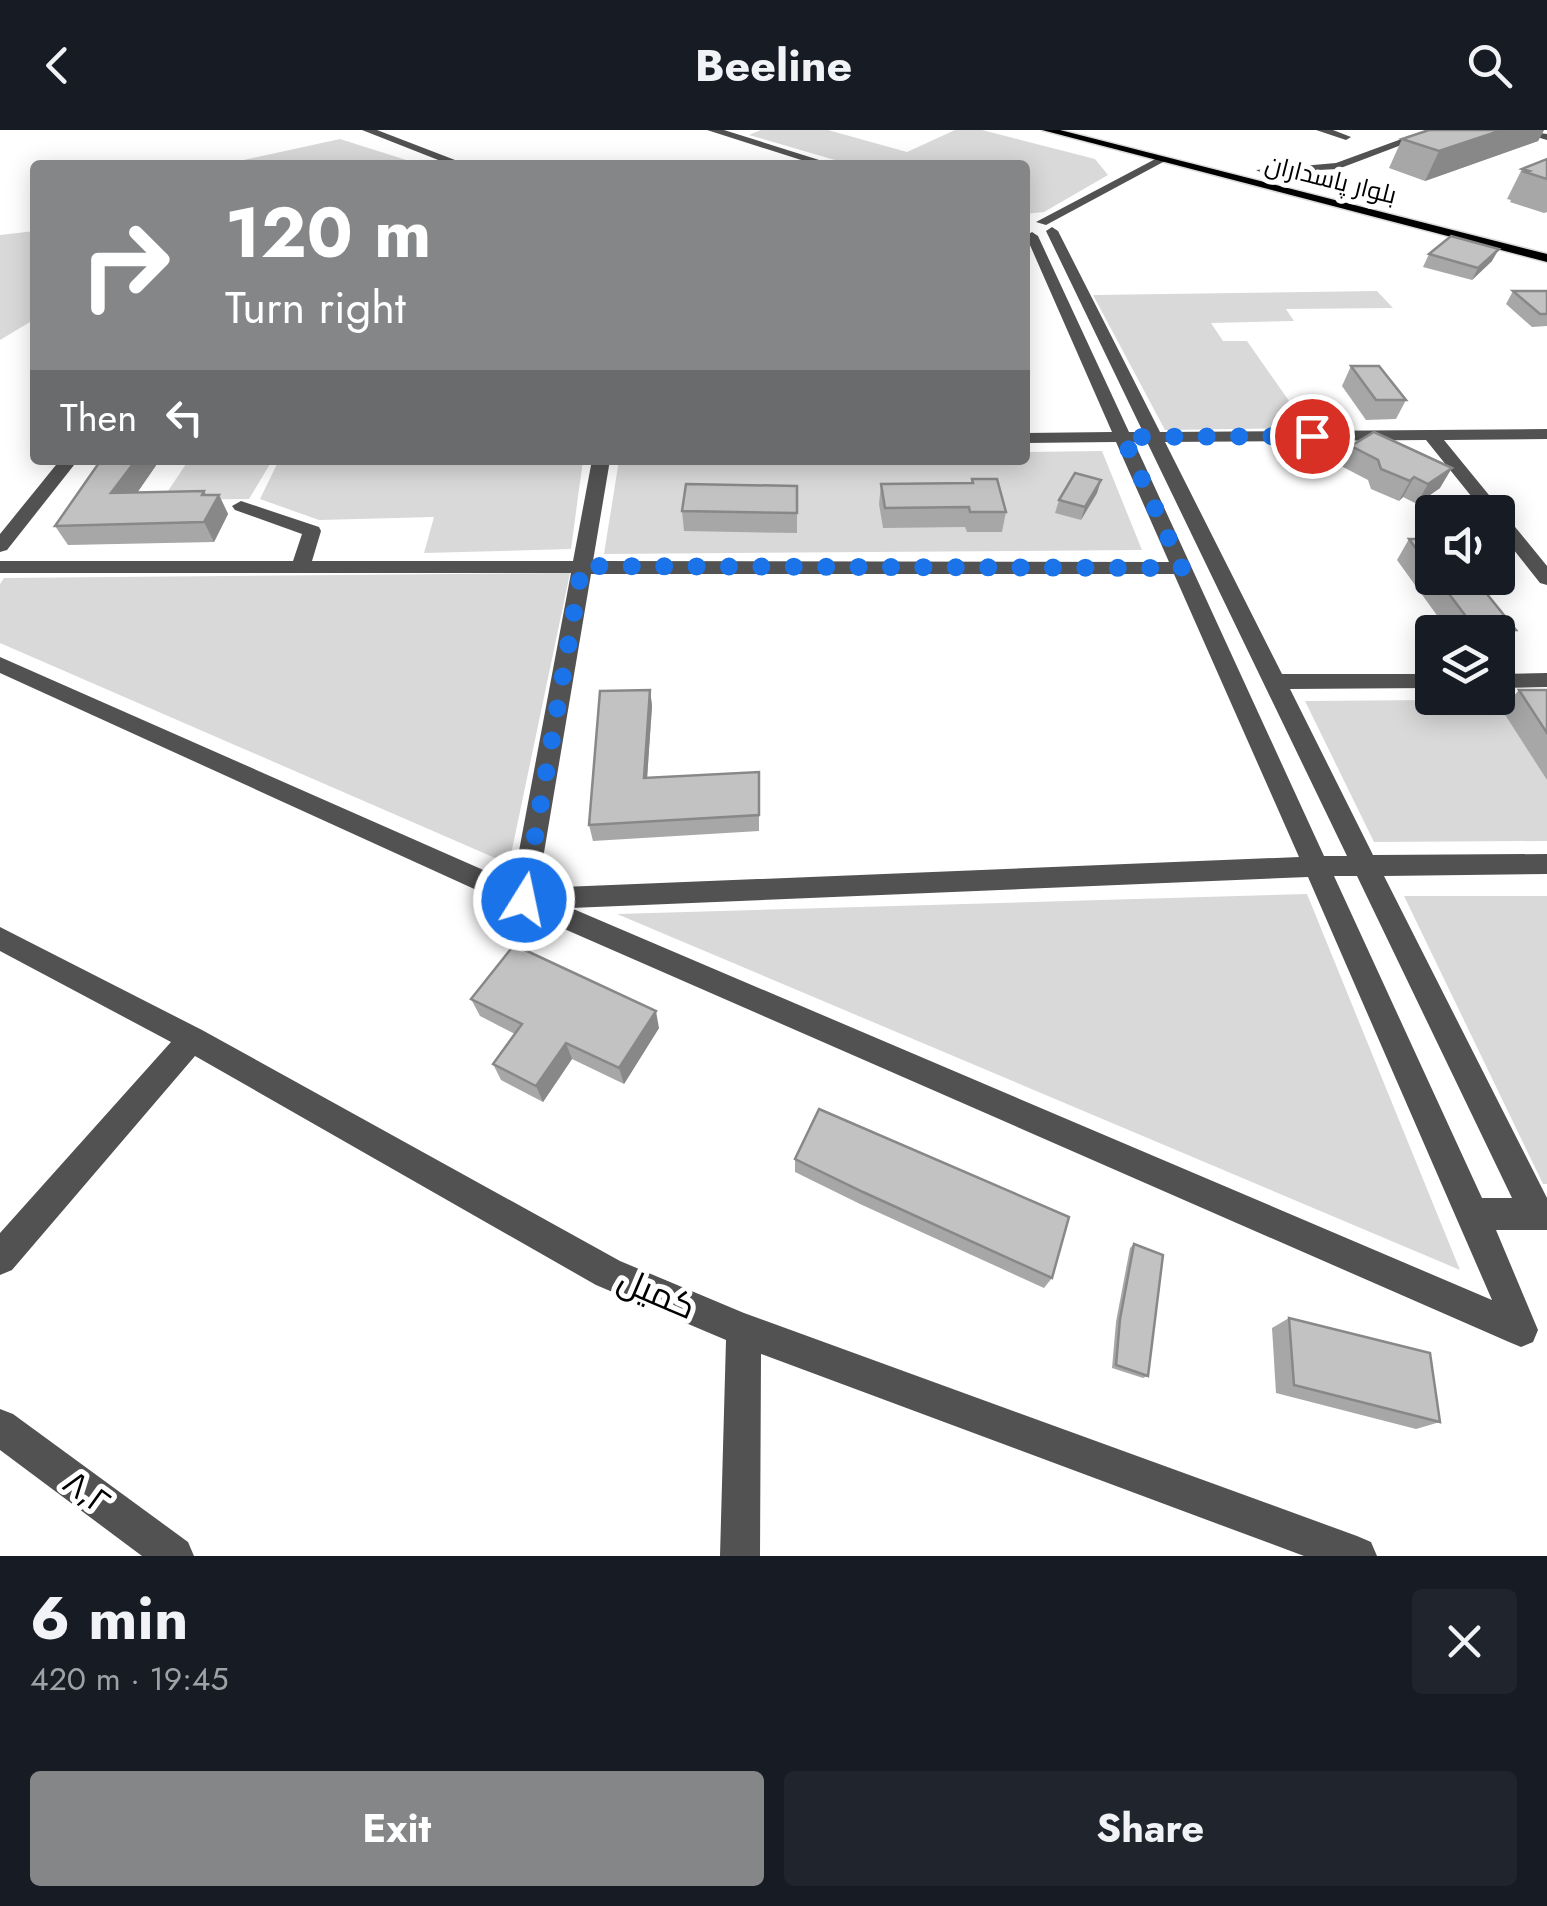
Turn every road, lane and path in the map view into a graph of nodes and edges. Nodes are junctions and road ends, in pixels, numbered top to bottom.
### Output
1 (367, 130) edge
2 (712, 130) edge
3 (1046, 130) edge
4 (1100, 130) edge
5 (1321, 130) edge
6 (1432, 130) edge
7 (1524, 130) edge
8 (1547, 136) edge
9 (1346, 137) dead end
10 (1416, 153) edge
11 (1160, 159) junction
12 (448, 160) edge
13 (812, 160) edge
14 (1262, 170) junction
15 (1365, 170) dead end
16 (1328, 175) junction
17 (1035, 229) edge
18 (1547, 258) edge
19 (1547, 434) edge
20 (1432, 435) junction
21 (1123, 437) junction
22 (1154, 437) junction
23 (1030, 438) edge
24 (66, 465) edge
25 (600, 465) edge
26 (1480, 495) edge
27 (241, 506) dead end
28 (1515, 539) edge
29 (0, 546) edge
30 (301, 566) junction
31 (582, 566) junction
32 (0, 567) edge
33 (1182, 568) junction
34 (1547, 579) edge
35 (0, 664) edge
36 (1515, 680) edge
37 (1547, 680) edge
38 (1415, 681) edge
39 (1274, 682) junction
40 (1547, 864) edge
41 (1317, 866) junction
42 (1366, 866) junction
43 (524, 900) junction
44 (0, 938) edge
45 (192, 1039) junction
46 (1473, 1214) junction
47 (1542, 1214) edge
48 (0, 1258) edge
49 (744, 1330) junction
50 (0, 1427) edge
51 (174, 1556) edge
52 (740, 1556) edge
53 (1357, 1556) edge

1 - 12 street
2 - 13 street
3 - 11 main road, بلوار پاسداران
4 - 14 main road, بلوار پاسداران
5 - 9 street
6 - 16 street
7 - 8 street
10 - 15 street
11 - 17 street
11 - 18 main road, بلوار پاسداران
14 - 16 main road, بلوار پاسداران
14 - 16 street
17 - 21 street
17 - 22 street
19 - 20 street
20 - 22 street
20 - 26 street
21 - 22 street
21 - 23 street
21 - 33 street
22 - 39 street
24 - 29 street
25 - 31 street
27 - 30 street
28 - 34 street
30 - 31 street
30 - 32 street
31 - 33 street
31 - 43 street
33 - 41 street
35 - 43 street
36 - 37 street
38 - 39 street
39 - 42 street
40 - 42 street
41 - 42 street
41 - 43 street
41 - 46 street
42 - 47 street
43 - 46 street
44 - 45 street, کمیل
45 - 48 street
45 - 49 street, کمیل
46 - 47 street
49 - 52 street
49 - 53 street, کمیل
50 - 51 street, ۸٫۲

